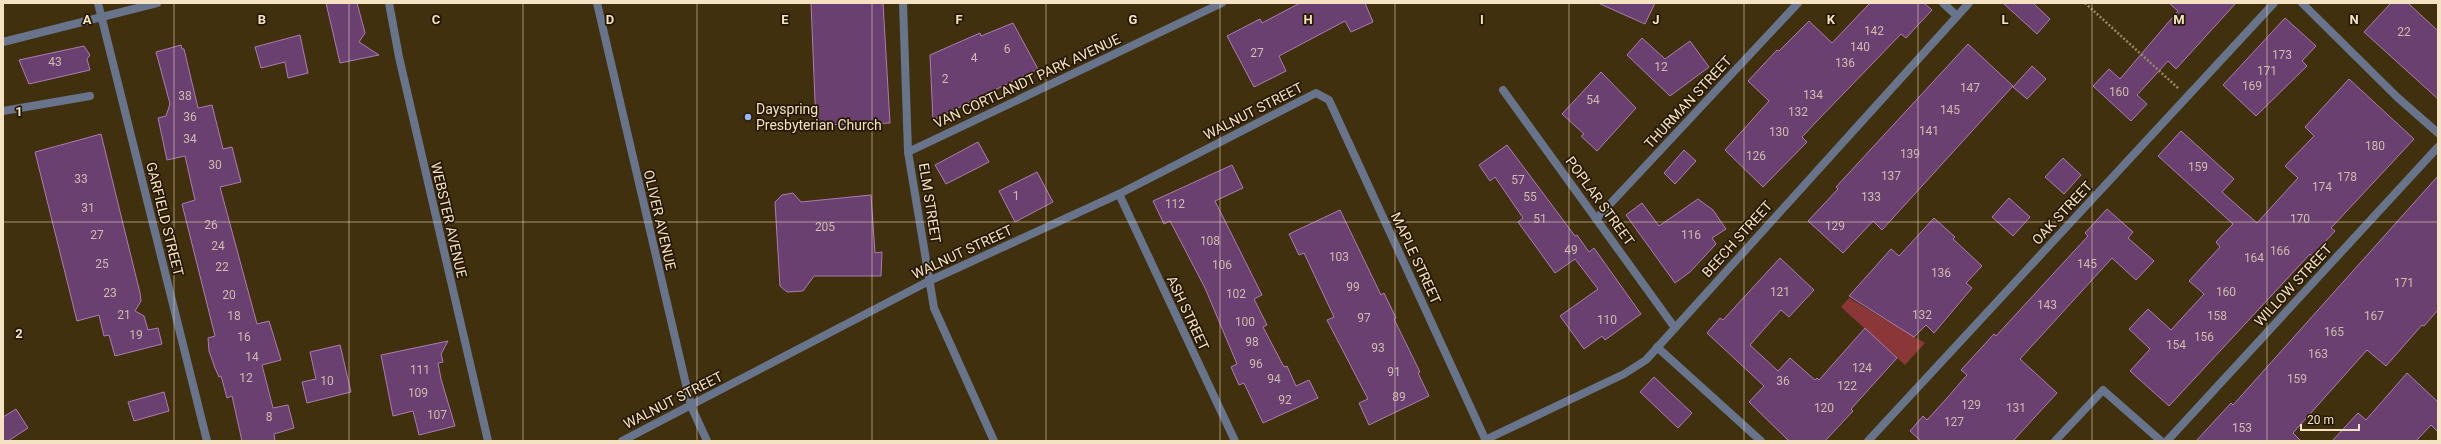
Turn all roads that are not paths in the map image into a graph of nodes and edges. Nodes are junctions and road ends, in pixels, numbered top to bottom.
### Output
1 (98, 3) edge
2 (157, 3) edge
3 (389, 3) edge
4 (597, 3) edge
5 (903, 3) edge
6 (1222, 3) edge
7 (1798, 3) edge
8 (1943, 3) edge
9 (1969, 3) edge
10 (2274, 3) edge
11 (2302, 3) edge
12 (1957, 16) junction
13 (102, 17) junction
14 (3, 42) edge
15 (1503, 90) dead end
16 (1316, 93) joint
17 (90, 96) dead end
18 (3, 111) edge
19 (2438, 133) edge
20 (2438, 147) edge
21 (908, 152) junction
22 (1119, 194) junction
23 (1596, 219) junction
24 (929, 281) junction
25 (1675, 328) junction
26 (1657, 347) junction
27 (691, 406) junction
28 (1485, 440) edge
29 (207, 441) edge
30 (488, 441) edge
31 (622, 441) edge
32 (707, 441) edge
33 (994, 441) edge
34 (1235, 441) edge
35 (1760, 441) edge
36 (1868, 441) edge
37 (2055, 441) edge
38 (2161, 441) edge
39 (2167, 441) edge

1 - 13 street, GARFIELD STREET
2 - 13 street
3 - 30 street, WEBSTER AVENUE
4 - 27 street, OLIVER AVENUE
5 - 21 street, ELM STREET
6 - 21 street, VAN CORTLANDT PARK AVENUE
7 - 23 street, THURMAN STREET
8 - 12 street
9 - 12 street, BEECH STREET
10 - 36 street, OAK STREET
11 - 19 street
12 - 25 street, BEECH STREET
13 - 14 street
13 - 29 street, GARFIELD STREET
15 - 23 street, POPLAR STREET
16 - 22 street, WALNUT STREET
16 - 28 street, MAPLE STREET
17 - 18 street
20 - 39 street, WILLOW STREET
21 - 24 street, ELM STREET
22 - 24 street, WALNUT STREET
22 - 34 street, ASH STREET
23 - 25 street, POPLAR STREET
24 - 27 street, WALNUT STREET
24 - 33 street, ELM STREET
25 - 26 street, BEECH STREET
26 - 28 street, BEECH STREET
26 - 35 street
27 - 31 street, WALNUT STREET
27 - 32 street, OLIVER AVENUE
37 - 38 street

